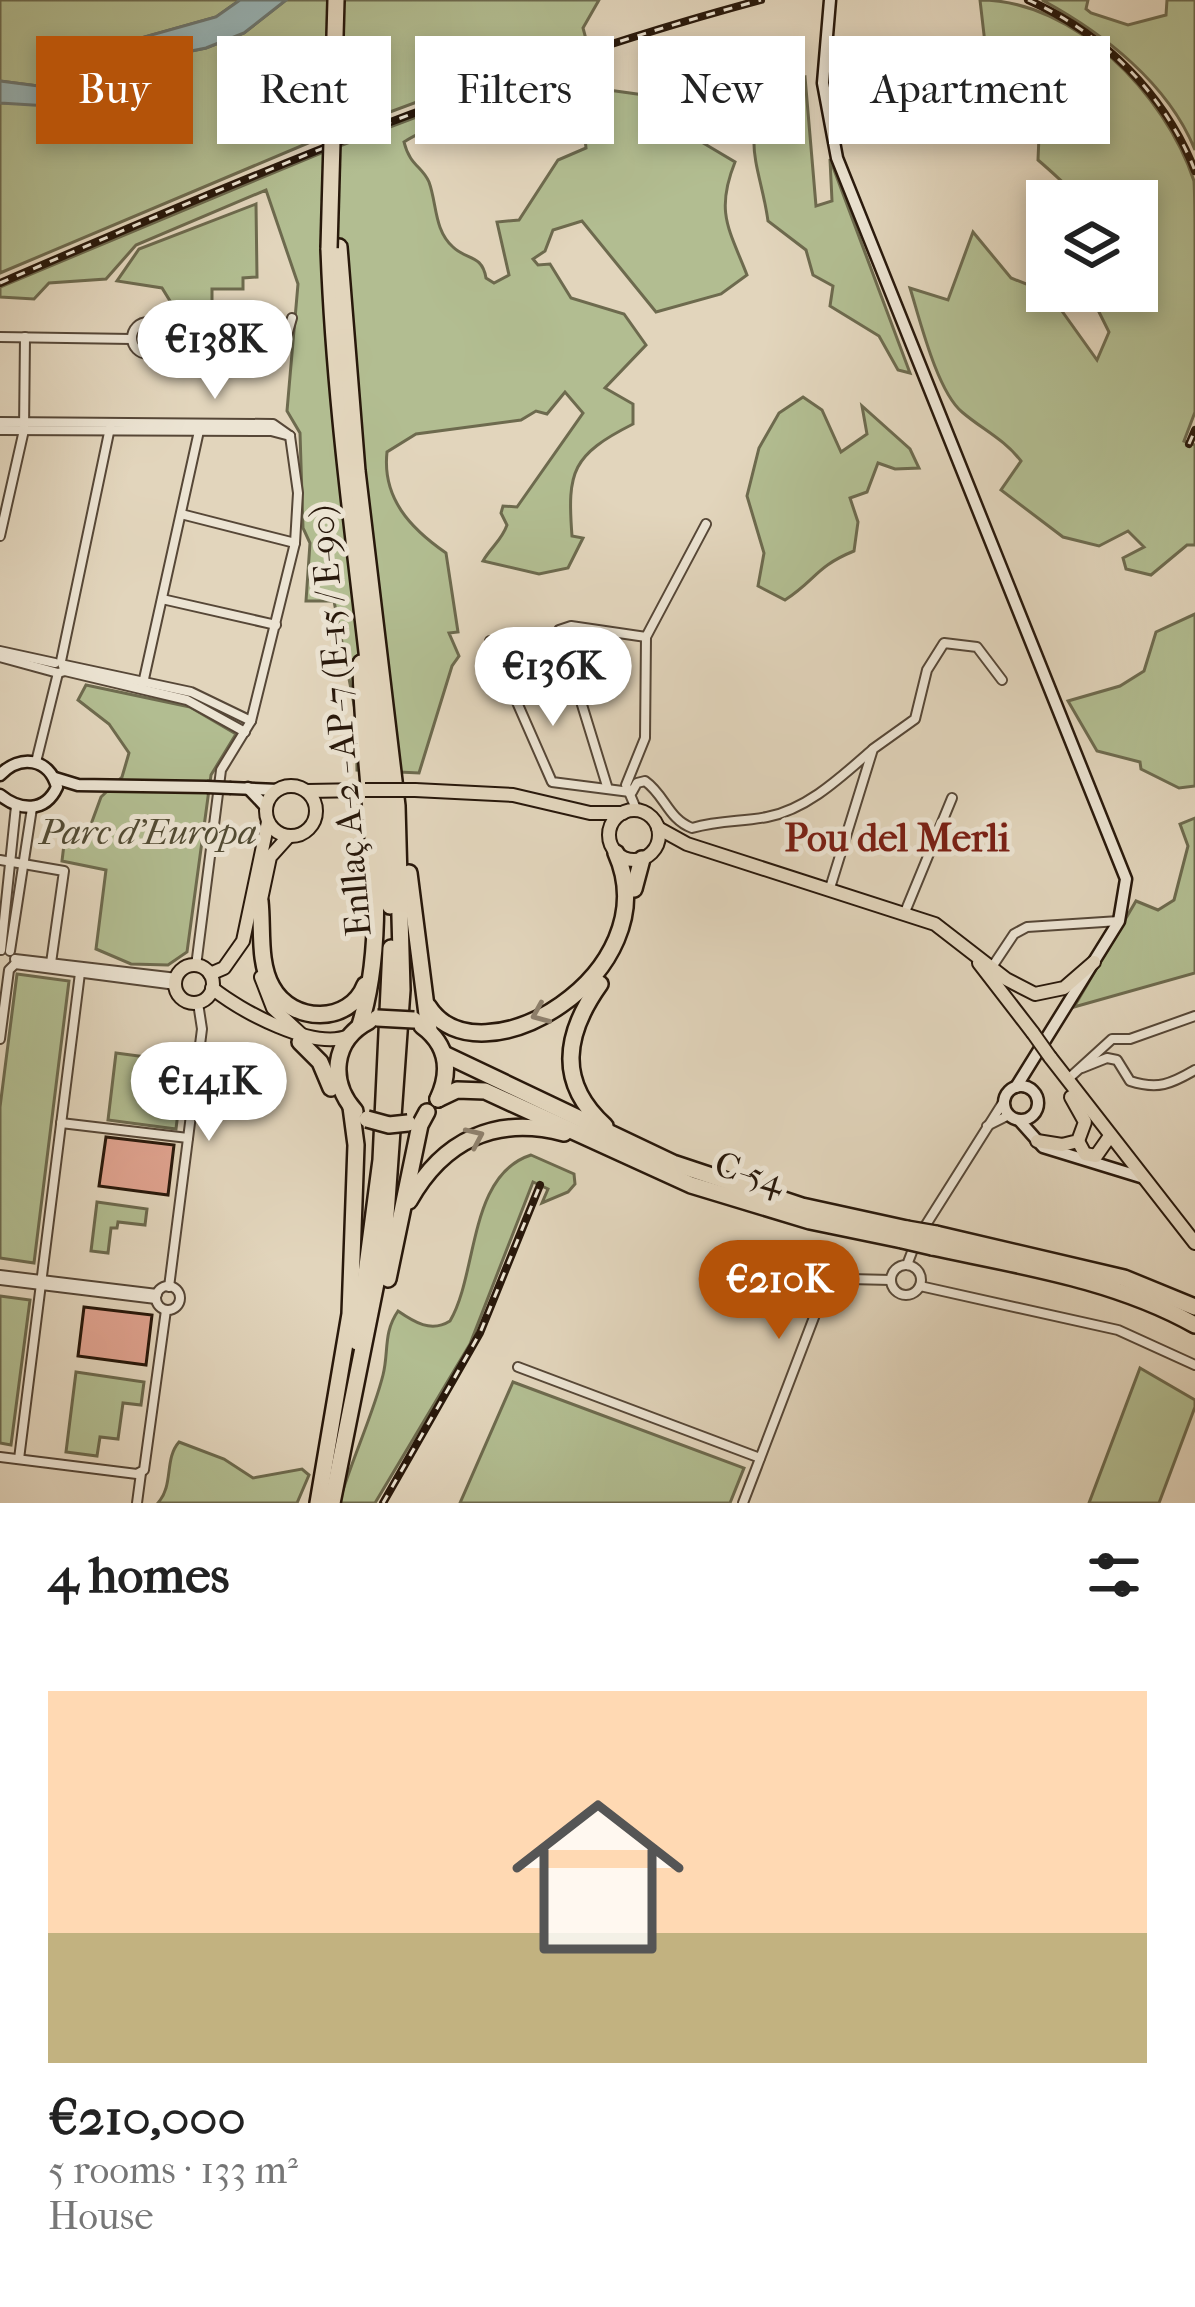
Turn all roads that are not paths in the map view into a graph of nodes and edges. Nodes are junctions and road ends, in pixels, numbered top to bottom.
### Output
1 (336, 0) edge
2 (346, 0) edge
3 (830, 0) edge
4 (334, 248) junction
5 (292, 317) dead end
6 (164, 336) junction
7 (0, 337) edge
8 (25, 337) junction
9 (132, 339) junction
10 (0, 426) edge
11 (24, 426) junction
12 (111, 426) junction
13 (199, 428) junction
14 (181, 514) junction
15 (706, 524) dead end
16 (0, 536) edge
17 (295, 543) junction
18 (162, 599) junction
19 (366, 606) junction
20 (276, 625) junction
21 (646, 637) junction
22 (490, 640) dead end
23 (0, 654) edge
24 (60, 667) junction
25 (1001, 680) dead end
26 (142, 685) junction
27 (250, 722) junction
28 (245, 732) junction
29 (873, 749) junction
30 (36, 762) junction
31 (1, 773) edge
32 (55, 785) junction
33 (607, 786) junction
34 (247, 788) junction
35 (278, 790) junction
36 (306, 790) junction
37 (340, 790) junction
38 (632, 792) junction
39 (0, 795) edge
40 (952, 798) dead end
41 (16, 806) junction
42 (266, 807) junction
43 (32, 808) junction
44 (317, 811) junction
45 (630, 812) junction
46 (590, 814) junction
47 (268, 822) junction
48 (658, 828) junction
49 (288, 837) junction
50 (687, 844) junction
51 (613, 846) junction
52 (647, 855) junction
53 (0, 860) edge
54 (17, 863) junction
55 (830, 888) junction
56 (260, 901) junction
57 (905, 912) junction
58 (1119, 921) junction
59 (964, 944) junction
60 (372, 947) junction
61 (7, 959) edge
62 (1094, 962) junction
63 (51, 963) junction
64 (196, 966) junction
65 (992, 967) junction
66 (80, 973) junction
67 (418, 975) junction
68 (176, 981) junction
69 (207, 990) junction
70 (1195, 1016) edge
71 (429, 1030) junction
72 (355, 1031) junction
73 (1040, 1036) junction
74 (0, 1039) edge
75 (302, 1040) junction
76 (444, 1054) junction
77 (1080, 1068) junction
78 (337, 1069) junction
79 (1195, 1070) edge
80 (1068, 1082) junction
81 (1023, 1088) junction
82 (1004, 1101) junction
83 (433, 1106) junction
84 (351, 1107) junction
85 (1033, 1115) junction
86 (1014, 1118) junction
87 (62, 1123) junction
88 (986, 1127) junction
89 (1110, 1136) junction
90 (188, 1138) junction
91 (586, 1138) junction
92 (1034, 1138) junction
93 (1078, 1141) junction
94 (626, 1142) junction
95 (356, 1145) junction
96 (1144, 1178) junction
97 (400, 1220) junction
98 (904, 1234) junction
99 (934, 1240) junction
100 (1195, 1243) edge
101 (907, 1264) junction
102 (0, 1277) edge
103 (891, 1280) junction
104 (41, 1282) junction
105 (920, 1286) junction
106 (169, 1287) junction
107 (156, 1297) junction
108 (1195, 1307) edge
109 (166, 1310) junction
110 (1195, 1324) edge
111 (1195, 1365) edge
112 (518, 1367) dead end
113 (0, 1456) edge
114 (760, 1458) junction
115 (19, 1459) junction
116 (144, 1470) junction
117 (137, 1503) edge
118 (320, 1503) edge
119 (333, 1503) edge
120 (743, 1503) edge

1 - 4 highway, Enllaç A-2 - AP-7 (E-15 / E-90), bridge
2 - 4 highway, Enllaç A-2 - AP-7 (E-15 / E-90)
3 - 58 main road
4 - 19 highway, Enllaç A-2 - AP-7 (E-15 / E-90)
5 - 6 street
6 - 9 street
6 - 9 street
7 - 8 street
8 - 9 street
8 - 11 street
10 - 11 street
11 - 12 street
11 - 16 street
12 - 13 street
12 - 24 street
13 - 14 street
13 - 17 street
14 - 17 street
14 - 18 street
15 - 21 street
17 - 20 street
18 - 20 street
18 - 26 street
19 - 60 highway
19 - 67 highway
19 - 118 highway, Enllaç A-2 - AP-7 (E-15 / E-90)
19 - 119 highway, Enllaç A-2 - AP-7 (E-15 / E-90)
20 - 27 street
21 - 33 street
21 - 38 street
22 - 33 street
23 - 24 street
24 - 26 street
24 - 30 street
25 - 29 street
26 - 27 street
26 - 28 street
27 - 28 street
28 - 64 street
29 - 38 street
29 - 55 street
30 - 31 main road
30 - 32 main road
32 - 34 main road, bridge
32 - 43 main road
33 - 38 street
34 - 35 main road
34 - 42 main road
35 - 36 main road
35 - 42 main road
36 - 37 main road
36 - 44 main road
37 - 44 main road
37 - 46 main road, bridge
38 - 45 street
39 - 41 main road
40 - 57 street
41 - 43 main road
41 - 54 street
42 - 47 main road
43 - 54 street
44 - 49 main road
45 - 46 main road
45 - 48 main road
45 - 51 main road
46 - 51 main road
47 - 49 main road
47 - 69 main road
48 - 50 main road
48 - 52 main road
49 - 56 main road
50 - 52 main road
50 - 55 main road
51 - 52 main road
51 -> 67 highway
52 - 94 highway
53 - 54 street
54 - 61 street
54 - 63 street
55 - 57 main road
56 - 60 highway
56 - 75 main road
57 - 59 main road
58 - 62 main road
58 - 65 street
59 - 65 main road
59 - 73 main road
60 - 72 highway
61 - 63 street
61 - 66 street
61 - 74 street
62 - 65 main road
62 - 73 main road
63 - 68 street
64 - 68 main road
64 - 69 main road
66 - 68 street
66 - 87 street
67 - 71 highway
68 - 69 main road
69 - 75 main road
69 - 90 street
70 - 77 street
71 - 72 highway, bridge
71 - 76 highway
72 - 75 main road
72 - 78 highway
73 - 80 main road, bridge
73 - 81 main road
75 - 78 main road
75 - 95 highway
76 - 83 highway
76 - 94 highway, C-54
77 - 79 street
77 - 80 street
78 - 84 highway
80 - 89 main road
80 - 93 main road
81 - 82 main road
81 - 85 main road
82 - 86 main road
82 - 88 street
83 - 84 highway, C-54 / C-54, bridge
83 - 91 highway, C-54 / C-54
83 - 97 highway
84 - 95 highway
85 - 86 main road
85 - 92 main road
86 - 88 street
86 - 92 main road
87 - 90 street
87 - 104 street
88 - 101 street
89 - 93 main road
89 - 96 main road
90 - 106 street
97 -> 91 highway
91 - 98 highway, C-54 / C-54
92 - 93 main road
92 - 96 main road
94 - 98 highway, C-54
95 - 118 highway
96 - 100 main road
97 - 119 highway
98 - 99 highway, C-54 / C-54, bridge
99 - 108 highway, C-54 / C-54
99 - 110 highway, C-54 / C-54
101 - 103 street
101 - 105 street
102 - 104 street
103 - 105 street
103 - 114 street
104 - 107 street
104 - 115 street
105 - 111 street
106 - 107 street
106 - 109 street
107 - 109 street
109 - 116 street
112 - 114 street
113 - 115 street
114 - 120 street
115 - 116 street
116 - 117 street

